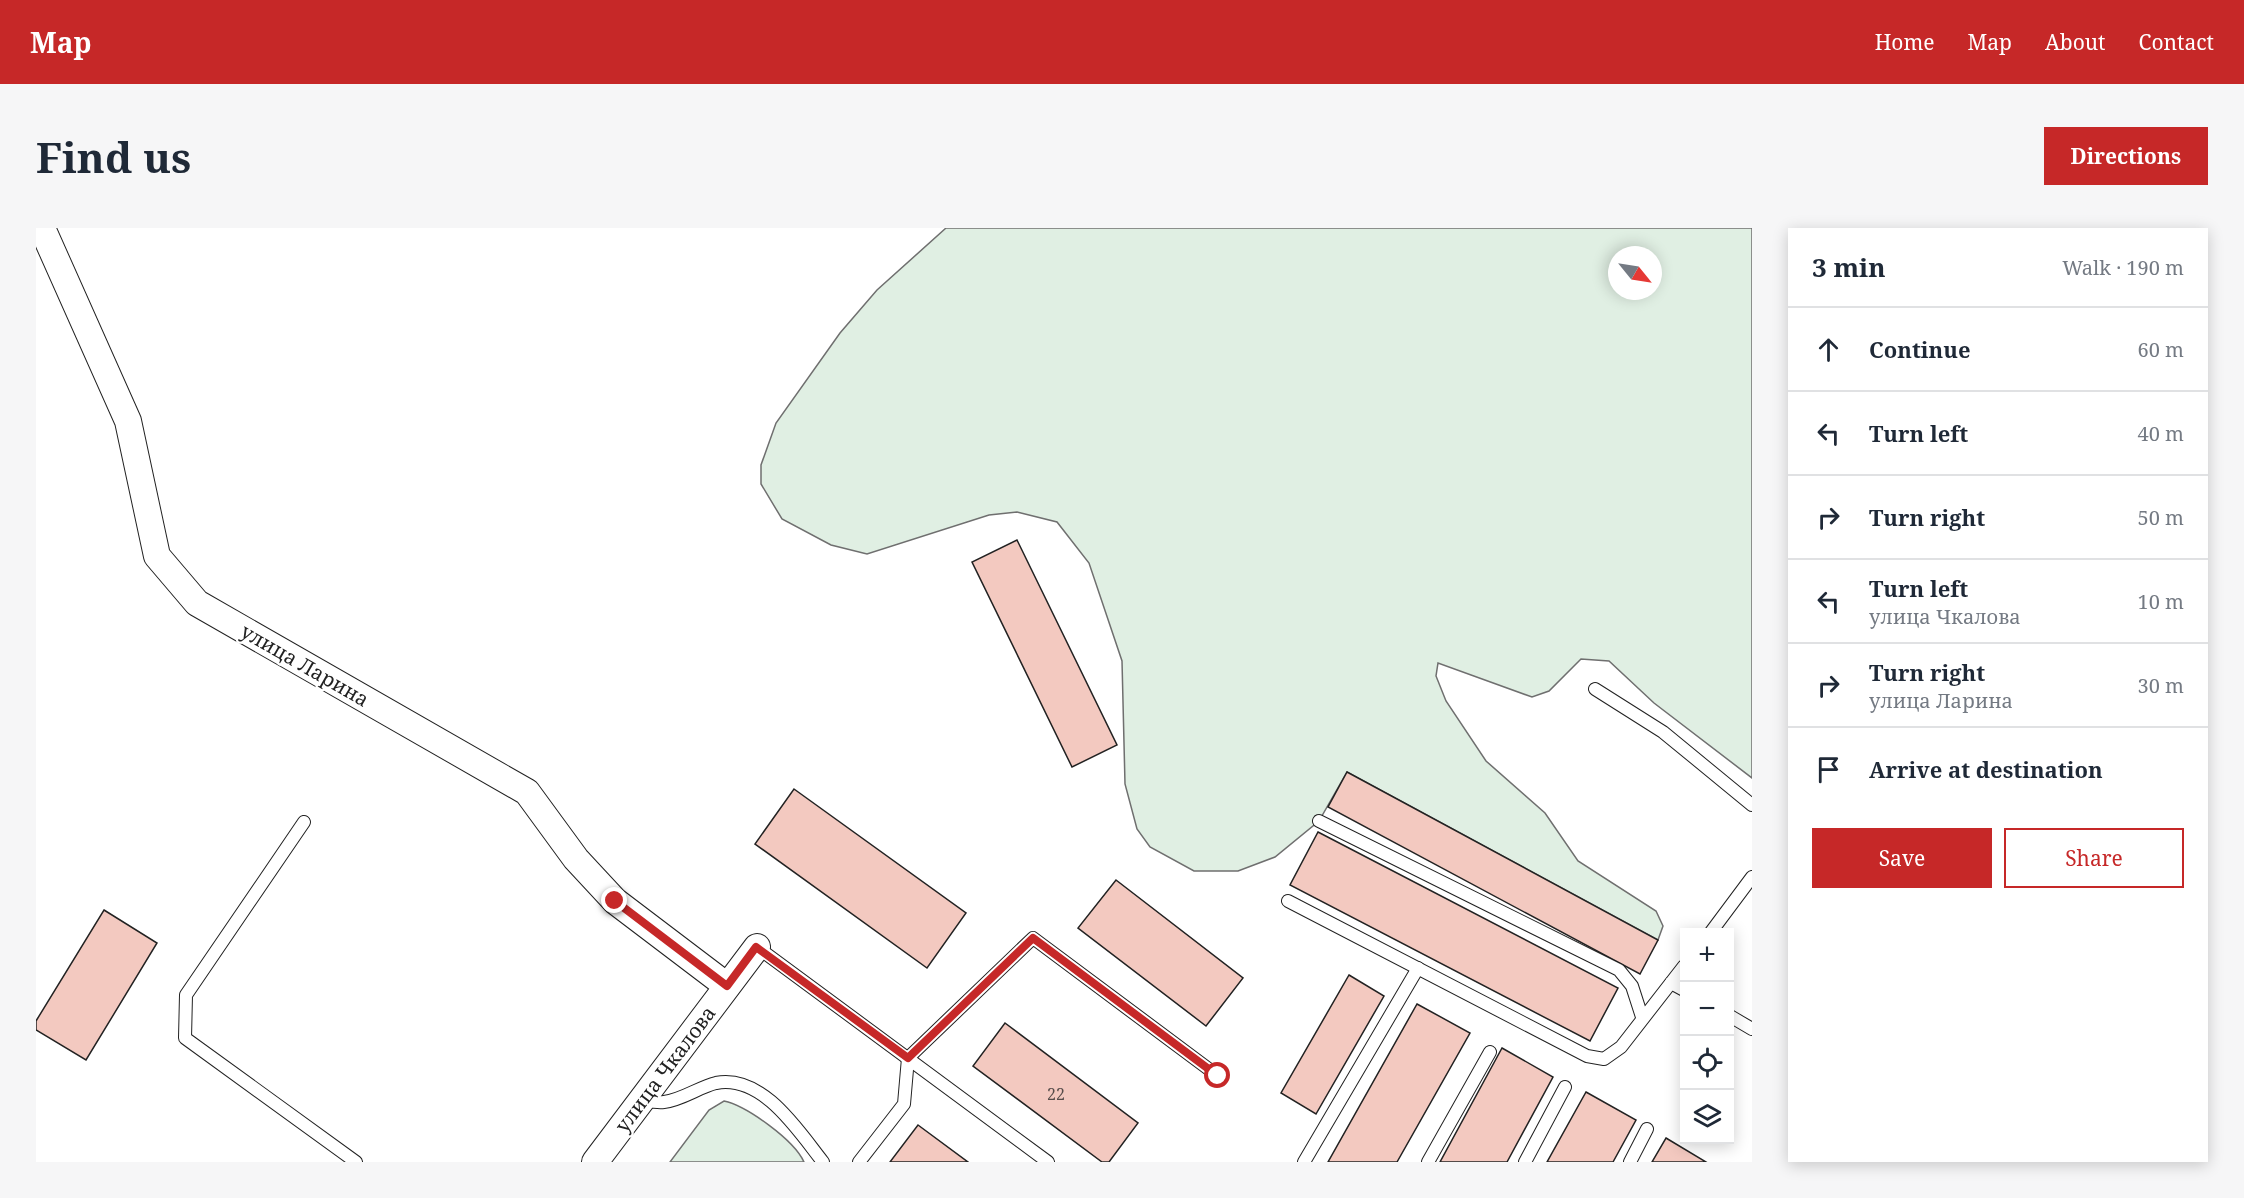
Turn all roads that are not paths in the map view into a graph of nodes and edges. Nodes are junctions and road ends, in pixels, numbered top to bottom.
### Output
1 (42, 228) edge
2 (1595, 689) dead end
3 (1752, 805) edge
4 (1319, 820) dead end
5 (304, 822) dead end
6 (1752, 877) edge
7 (1288, 901) dead end
8 (1715, 928) edge
9 (756, 947) joint
10 (1418, 968) junction
11 (1680, 971) edge
12 (1671, 983) junction
13 (727, 986) junction
14 (1680, 988) edge
15 (1642, 1017) junction
16 (1734, 1018) edge
17 (1752, 1029) edge
18 (1490, 1052) dead end
19 (908, 1058) junction
20 (1218, 1076) dead end
21 (1565, 1087) dead end
22 (641, 1100) junction
23 (1647, 1130) dead end
24 (356, 1162) edge
25 (595, 1162) edge
26 (823, 1162) edge
27 (859, 1162) edge
28 (1048, 1162) edge
29 (1304, 1162) edge
30 (1428, 1162) edge
31 (1525, 1162) edge
32 (1630, 1162) edge

1 - 13 street, улица Ларина
2 - 3 lane
4 - 15 lane
5 - 24 lane
6 - 8 lane
7 - 10 lane
9 - 13 street, улица Чкалова
9 - 19 lane
10 - 15 lane
10 - 29 lane
11 - 12 lane
12 - 14 lane
12 - 15 lane
13 - 22 street, улица Чкалова
16 - 17 lane
18 - 30 lane
19 - 20 lane
19 - 27 lane
19 - 28 lane
21 - 31 lane
22 - 25 street, улица Чкалова
22 - 26 lane
23 - 32 lane

